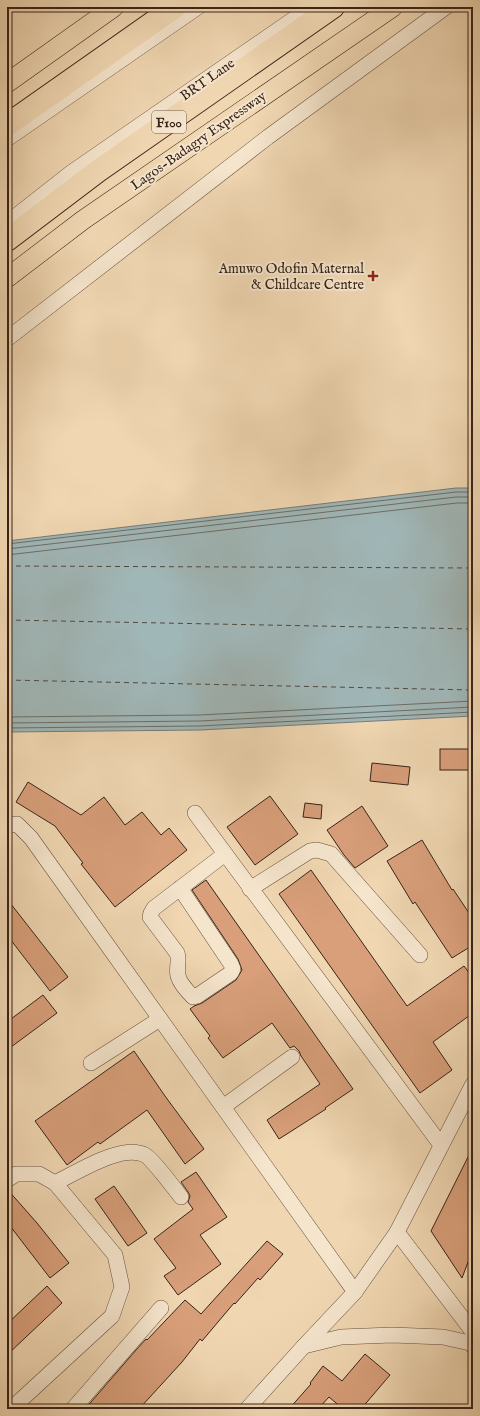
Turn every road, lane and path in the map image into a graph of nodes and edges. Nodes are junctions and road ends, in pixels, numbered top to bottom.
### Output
1 (114, 7) edge
2 (175, 7) edge
3 (198, 7) edge
4 (311, 7) edge
5 (333, 7) edge
6 (393, 7) edge
7 (446, 7) edge
8 (7, 83) edge
9 (7, 125) edge
10 (7, 138) edge
11 (7, 224) edge
12 (7, 240) edge
13 (7, 278) edge
14 (7, 339) edge
15 (195, 813) dead end
16 (7, 824) edge
17 (225, 854) junction
18 (180, 888) junction
19 (250, 889) junction
20 (420, 955) dead end
21 (160, 1019) junction
22 (292, 1057) dead end
23 (91, 1063) dead end
24 (473, 1084) edge
25 (223, 1107) junction
26 (441, 1145) junction
27 (7, 1180) edge
28 (55, 1183) junction
29 (181, 1197) dead end
30 (397, 1232) junction
31 (355, 1292) junction
32 (161, 1308) dead end
33 (473, 1332) edge
34 (304, 1346) junction
35 (473, 1346) edge
36 (11, 1409) edge
37 (73, 1409) edge
38 (247, 1409) edge

1 - 8 main road
2 - 9 highway
3 - 10 street
4 - 11 street, BRT Lane
5 - 12 highway, F100
6 - 13 main road, Lagos-Badagry Expressway
7 - 14 street
15 - 17 street
16 - 21 street
17 - 18 street
17 - 19 street
18 - 18 street
19 - 20 street
19 - 26 street
21 - 23 street
21 - 25 street
22 - 25 street
24 - 26 street
25 - 31 street
26 - 30 street
27 - 28 street
28 - 29 street
28 - 36 street
30 - 31 street
30 - 33 street
31 - 34 street
32 - 37 street
34 - 35 street
34 - 38 street

